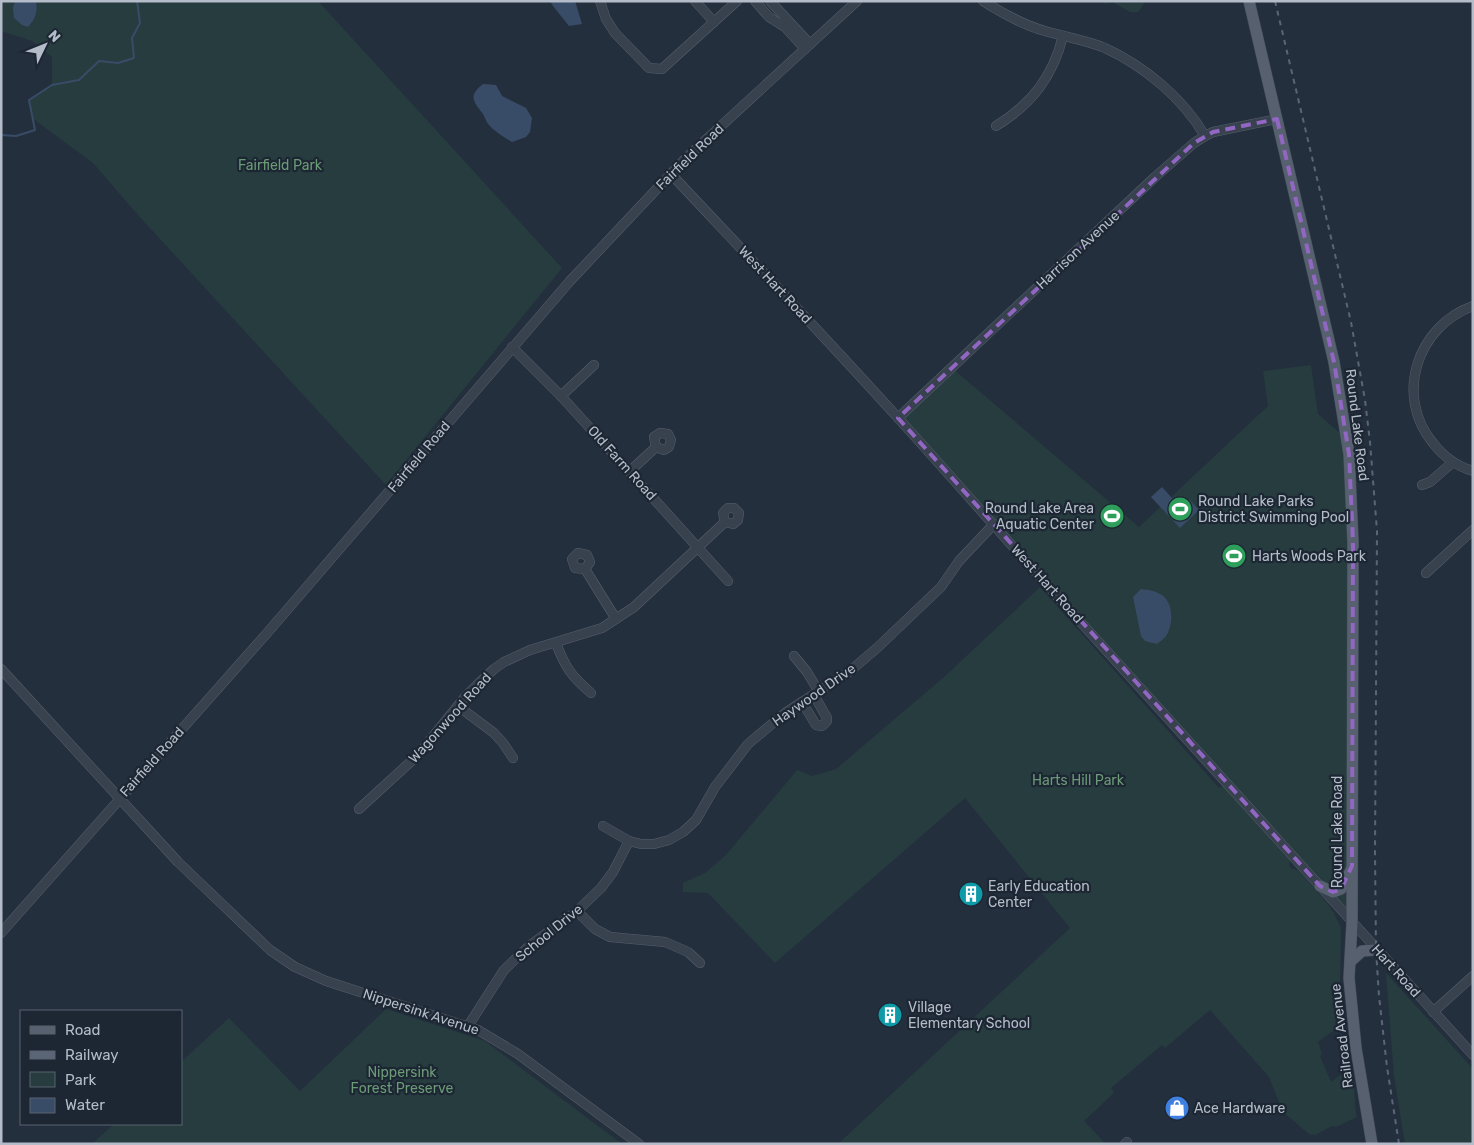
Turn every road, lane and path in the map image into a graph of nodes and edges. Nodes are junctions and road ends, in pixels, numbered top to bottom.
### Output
1 (600, 1) edge
2 (696, 1) edge
3 (737, 1) edge
4 (754, 1) edge
5 (770, 1) edge
6 (857, 1) edge
7 (983, 1) edge
8 (1249, 1) edge
9 (714, 22) junction
10 (1063, 36) junction
11 (808, 46) junction
12 (1277, 120) junction
13 (996, 126) dead end
14 (1204, 136) junction
15 (670, 174) junction
16 (1473, 306) edge
17 (512, 347) junction
18 (594, 365) dead end
19 (561, 396) junction
20 (898, 418) junction
21 (656, 447) dead end
22 (1453, 462) junction
23 (630, 471) junction
24 (1473, 471) edge
25 (1422, 485) dead end
26 (725, 522) dead end
27 (994, 524) junction
28 (1473, 530) edge
29 (698, 548) junction
30 (585, 569) dead end
31 (1426, 573) dead end
32 (728, 581) dead end
33 (616, 619) junction
34 (556, 643) junction
35 (794, 656) dead end
36 (1, 668) edge
37 (591, 693) dead end
38 (816, 693) junction
39 (802, 702) junction
40 (458, 706) junction
41 (513, 758) dead end
42 (120, 798) junction
43 (359, 809) dead end
44 (603, 826) dead end
45 (629, 841) junction
46 (1352, 866) junction
47 (1320, 886) junction
48 (577, 911) junction
49 (1352, 923) junction
50 (1, 933) edge
51 (1376, 950) junction
52 (1350, 962) junction
53 (700, 963) dead end
54 (1473, 976) edge
55 (1433, 1012) junction
56 (468, 1026) junction
57 (1473, 1055) edge
58 (638, 1144) edge
59 (1372, 1144) edge

1 - 9 street
2 - 9 street
3 - 9 street
4 - 11 street
5 - 11 street
6 - 11 street, Fairfield Road
7 - 10 street
8 - 12 main road, Round Lake Road
10 - 13 street
10 - 14 street
11 - 15 street, Fairfield Road
12 - 14 street, Harrison Avenue
12 - 46 main road, Round Lake Road
14 - 20 street, Harrison Avenue
15 - 17 street, Fairfield Road
15 - 20 street, West Hart Road
16 - 22 street
17 - 19 street, Old Farm Road
17 - 42 street, Fairfield Road
18 - 19 street
19 - 23 street, Old Farm Road
20 - 27 street, West Hart Road
21 - 23 street
22 - 24 street
22 - 25 street
23 - 29 street, Old Farm Road
26 - 29 street, Wagonwood Road
27 - 38 street, Haywood Drive
27 - 47 street, West Hart Road
28 - 31 street
29 - 32 street, Old Farm Road
29 - 33 street, Wagonwood Road
30 - 33 street
33 - 34 street, Wagonwood Road
34 - 37 street
34 - 40 street, Wagonwood Road
35 - 38 street
36 - 42 street, Nippersink Avenue
38 - 39 street, Haywood Drive
38 - 39 street
39 - 45 street, Haywood Drive
40 - 41 street
40 - 43 street, Wagonwood Road
42 - 50 street, Fairfield Road
42 - 56 street, Nippersink Avenue
44 - 45 street, Haywood Drive
45 - 48 street, School Drive
46 - 47 main road
46 - 49 main road, Round Lake Road
47 - 49 street, Hart Road
48 - 53 street
48 - 56 street, School Drive
49 - 51 street, Hart Road
49 - 52 main road, Railroad Avenue
51 - 52 main road
51 - 55 street, Hart Road
52 - 59 main road, Railroad Avenue
54 - 55 street
55 - 57 street, Hart Road
56 - 58 street, Nippersink Avenue

